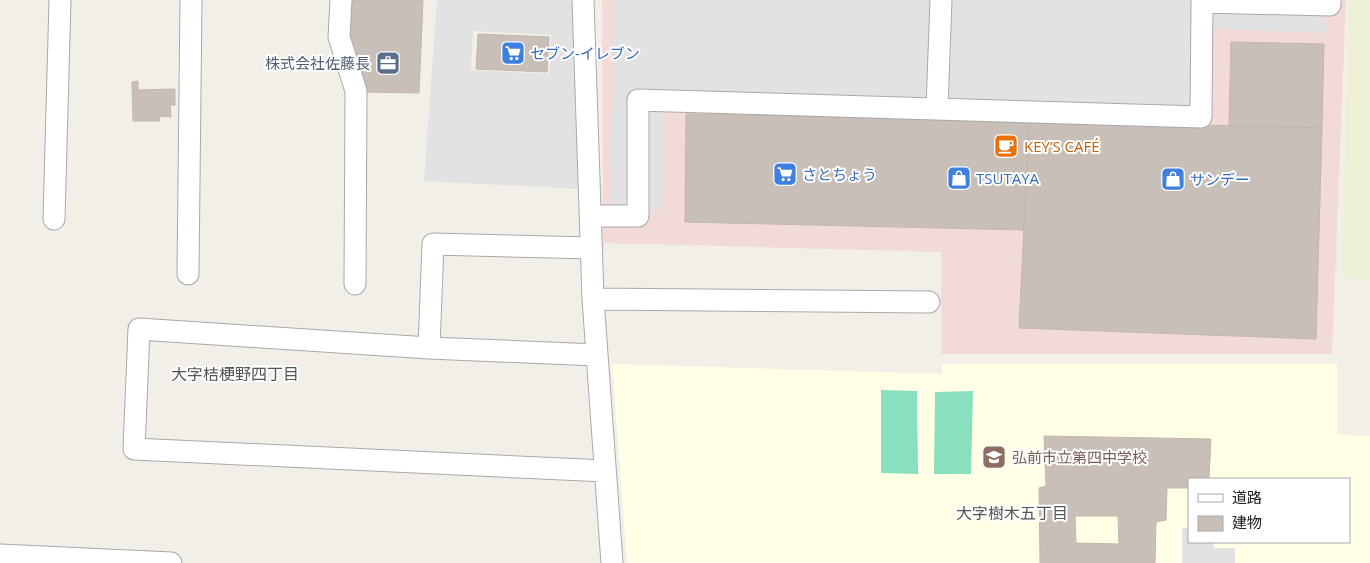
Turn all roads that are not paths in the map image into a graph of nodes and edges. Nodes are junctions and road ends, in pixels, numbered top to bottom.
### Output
1 (60, 0) edge
2 (190, 0) edge
3 (341, 0) edge
4 (583, 0) edge
5 (941, 0) edge
6 (1330, 0) edge
7 (937, 108) junction
8 (590, 216) junction
9 (54, 219) dead end
10 (592, 248) junction
11 (188, 274) dead end
12 (355, 284) dead end
13 (593, 299) junction
14 (929, 302) dead end
15 (429, 348) junction
16 (597, 355) junction
17 (605, 471) junction
18 (0, 555) edge
19 (171, 563) edge
20 (612, 563) edge

1 - 9 street
2 - 11 street
3 - 12 street
4 - 8 street
5 - 7 street
6 - 7 street
7 - 8 street
8 - 10 street
10 - 13 street
10 - 15 street
13 - 14 street
13 - 16 street
15 - 16 street
15 - 17 street
16 - 17 street
17 - 20 street
18 - 19 street

